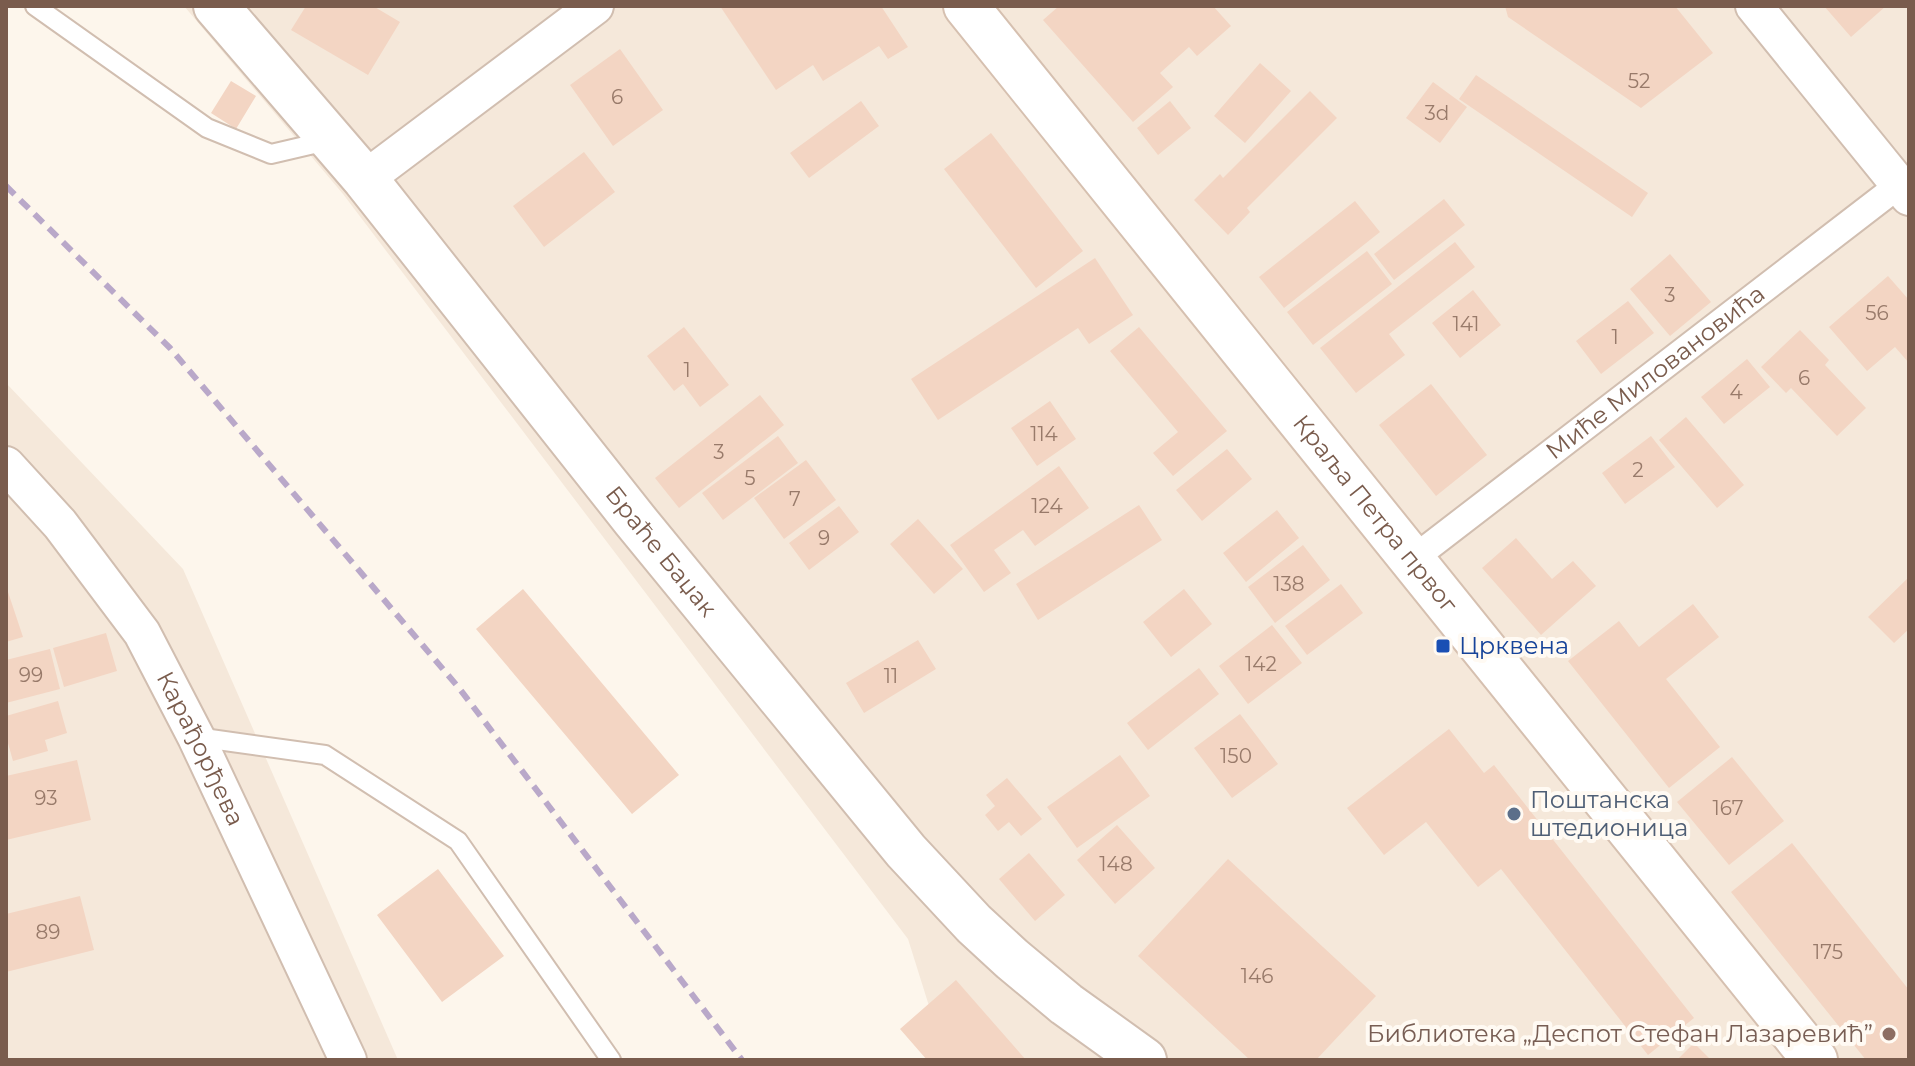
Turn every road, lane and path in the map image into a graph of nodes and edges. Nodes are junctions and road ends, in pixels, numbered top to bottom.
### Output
1 (35, 6) edge
2 (216, 6) edge
3 (595, 6) edge
4 (966, 6) edge
5 (1754, 6) edge
6 (331, 140) junction
7 (365, 179) junction
8 (1904, 191) edge
9 (6, 465) edge
10 (1413, 559) junction
11 (196, 737) junction
12 (348, 1060) edge
13 (611, 1060) edge
14 (1144, 1060) edge
15 (1815, 1060) edge

1 - 6 lane
2 - 6 street, Браће Баџак
3 - 7 street
4 - 10 street, Краља Петра првог
5 - 8 street
6 - 7 street, Браће Баџак
7 - 14 street, Браће Баџак
8 - 10 street, Миће Миловановића
9 - 11 street, Карађорђева
10 - 15 street, Краља Петра првог
11 - 12 street, Карађорђева
11 - 13 lane

